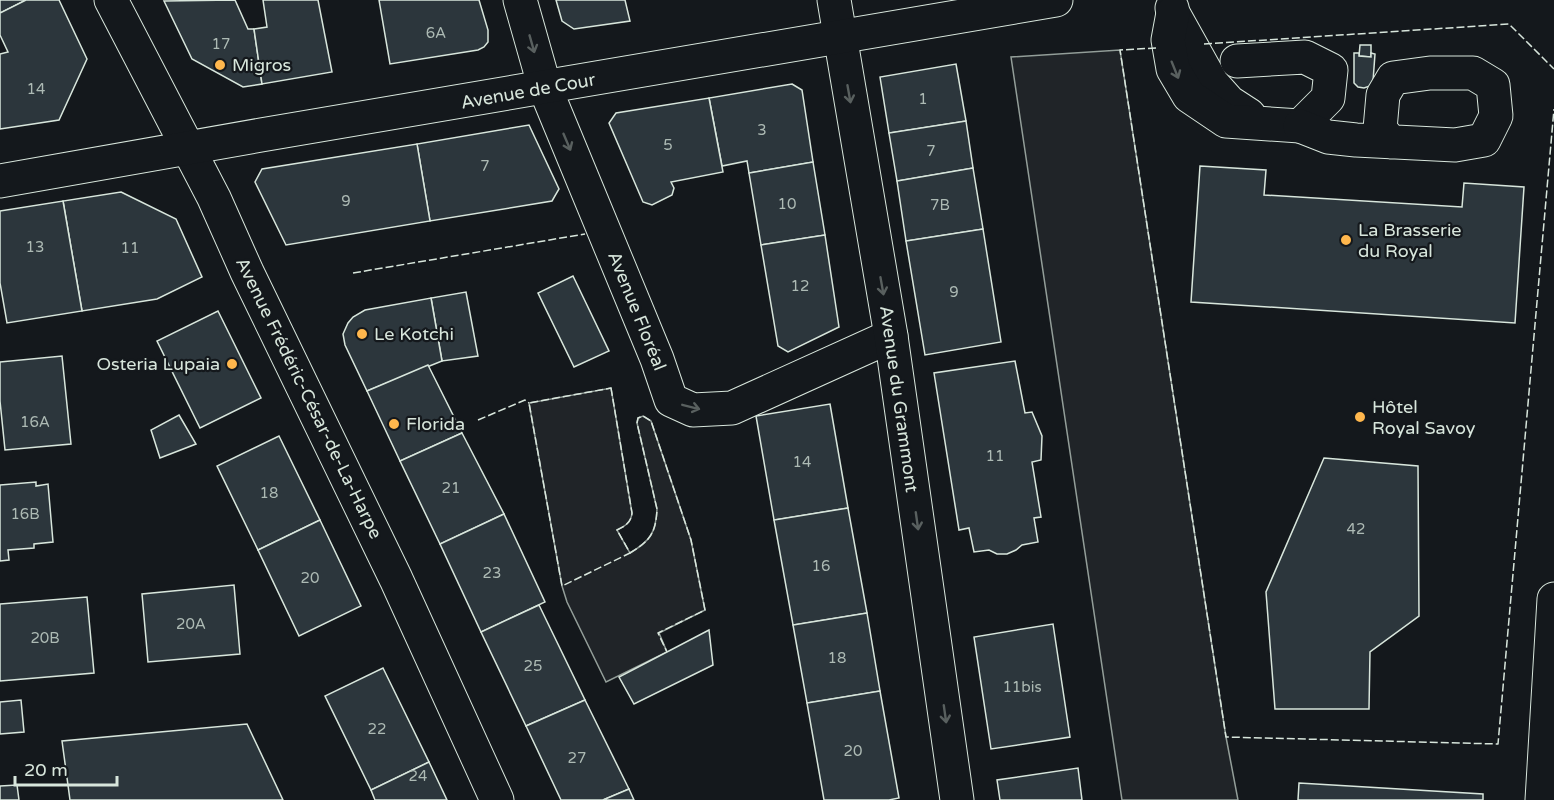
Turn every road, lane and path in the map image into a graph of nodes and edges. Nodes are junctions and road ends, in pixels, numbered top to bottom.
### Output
1 (111, 0) edge
2 (520, 0) edge
3 (834, 0) edge
4 (1056, 0) edge
5 (1172, 6) edge
6 (840, 36) junction
7 (1237, 61) dead end
8 (545, 88) junction
9 (1300, 126) junction
10 (1391, 142) dead end
11 (189, 147) junction
12 (0, 181) edge
13 (891, 336) junction
14 (1554, 599) edge
15 (1551, 685) edge
16 (497, 800) edge
17 (957, 800) edge
18 (1542, 800) edge

1 - 11 street, Avenue Frédéric-César-de-La-Harpe
2 -> 8 street, Avenue Floréal
3 - 6 street, Avenue du Grammont
4 - 6 street, Avenue de Cour
5 - 9 street
6 - 8 street, Avenue de Cour
6 -> 13 street, Avenue du Grammont
7 - 9 street
8 - 11 street, Avenue de Cour
8 -> 13 street, Avenue Floréal
9 - 10 street
11 - 12 street, Avenue de Cour
11 - 16 street, Avenue Frédéric-César-de-La-Harpe
13 -> 17 street, Avenue du Grammont
14 - 15 street
15 - 18 street

